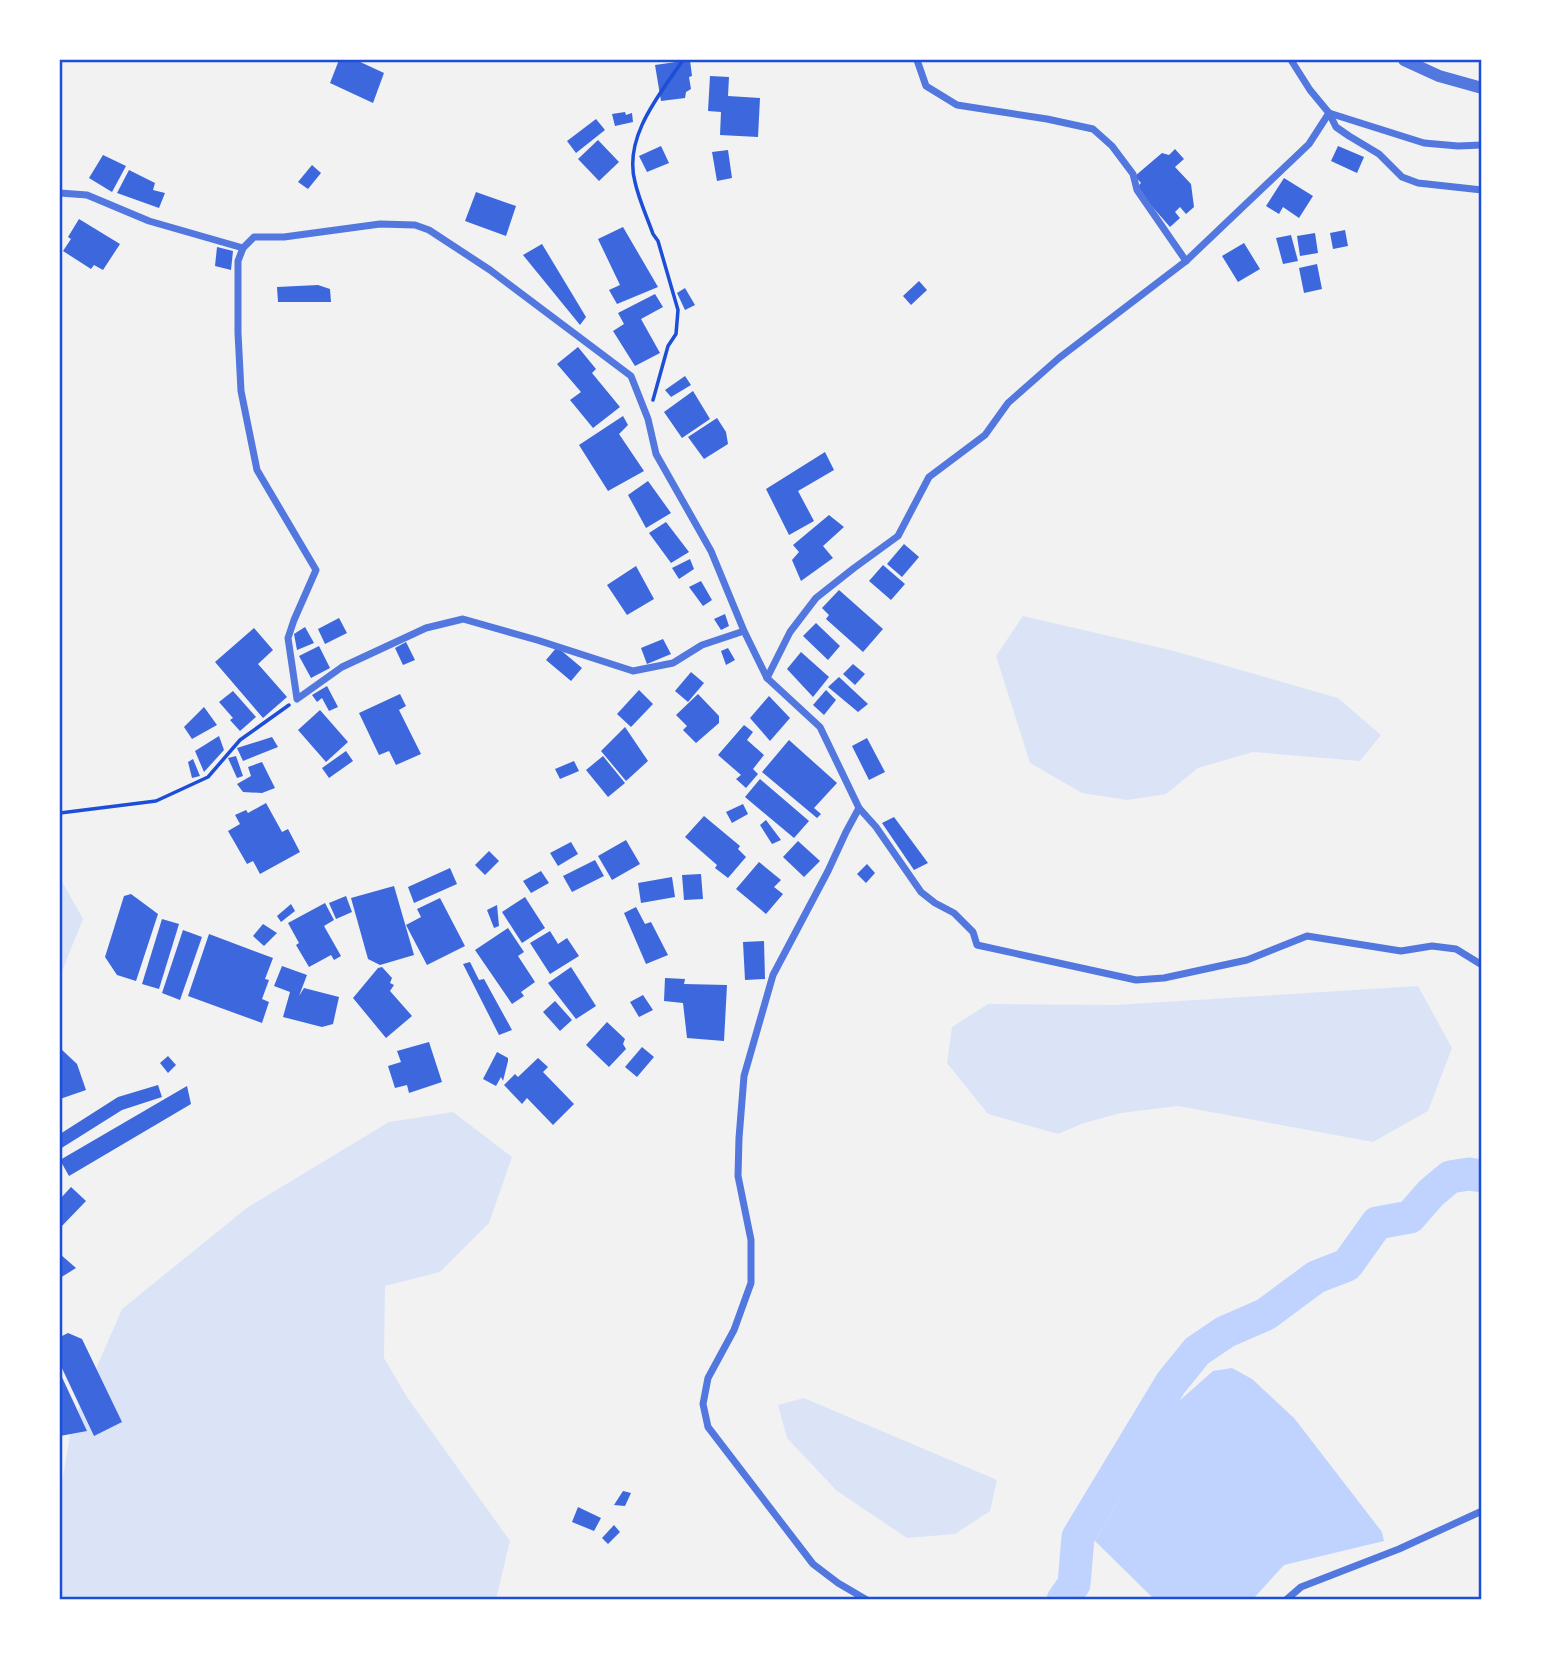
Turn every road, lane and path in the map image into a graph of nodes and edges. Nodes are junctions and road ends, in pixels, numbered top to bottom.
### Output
1 (683, 60) edge
2 (918, 60) edge
3 (1291, 60) edge
4 (1404, 60) edge
5 (1482, 88) edge
6 (1329, 113) junction
7 (1482, 145) edge
8 (1482, 190) edge
9 (60, 193) edge
10 (243, 248) junction
11 (1186, 261) junction
12 (648, 419) junction
13 (744, 631) junction
14 (767, 678) junction
15 (297, 699) junction
16 (859, 808) junction
17 (60, 813) edge
18 (1482, 965) edge
19 (1482, 1511) edge
20 (867, 1600) edge
21 (1286, 1600) edge

1 - 12 path
2 - 11 street
3 - 6 street
4 - 5 street
6 - 7 street
6 - 8 street
6 - 11 street
9 - 10 street
10 - 12 street
10 - 15 street
11 - 14 street
12 - 13 street
13 - 14 street
13 - 15 street
14 - 16 street
15 - 17 path
16 - 18 street
16 - 20 street
19 - 21 street

